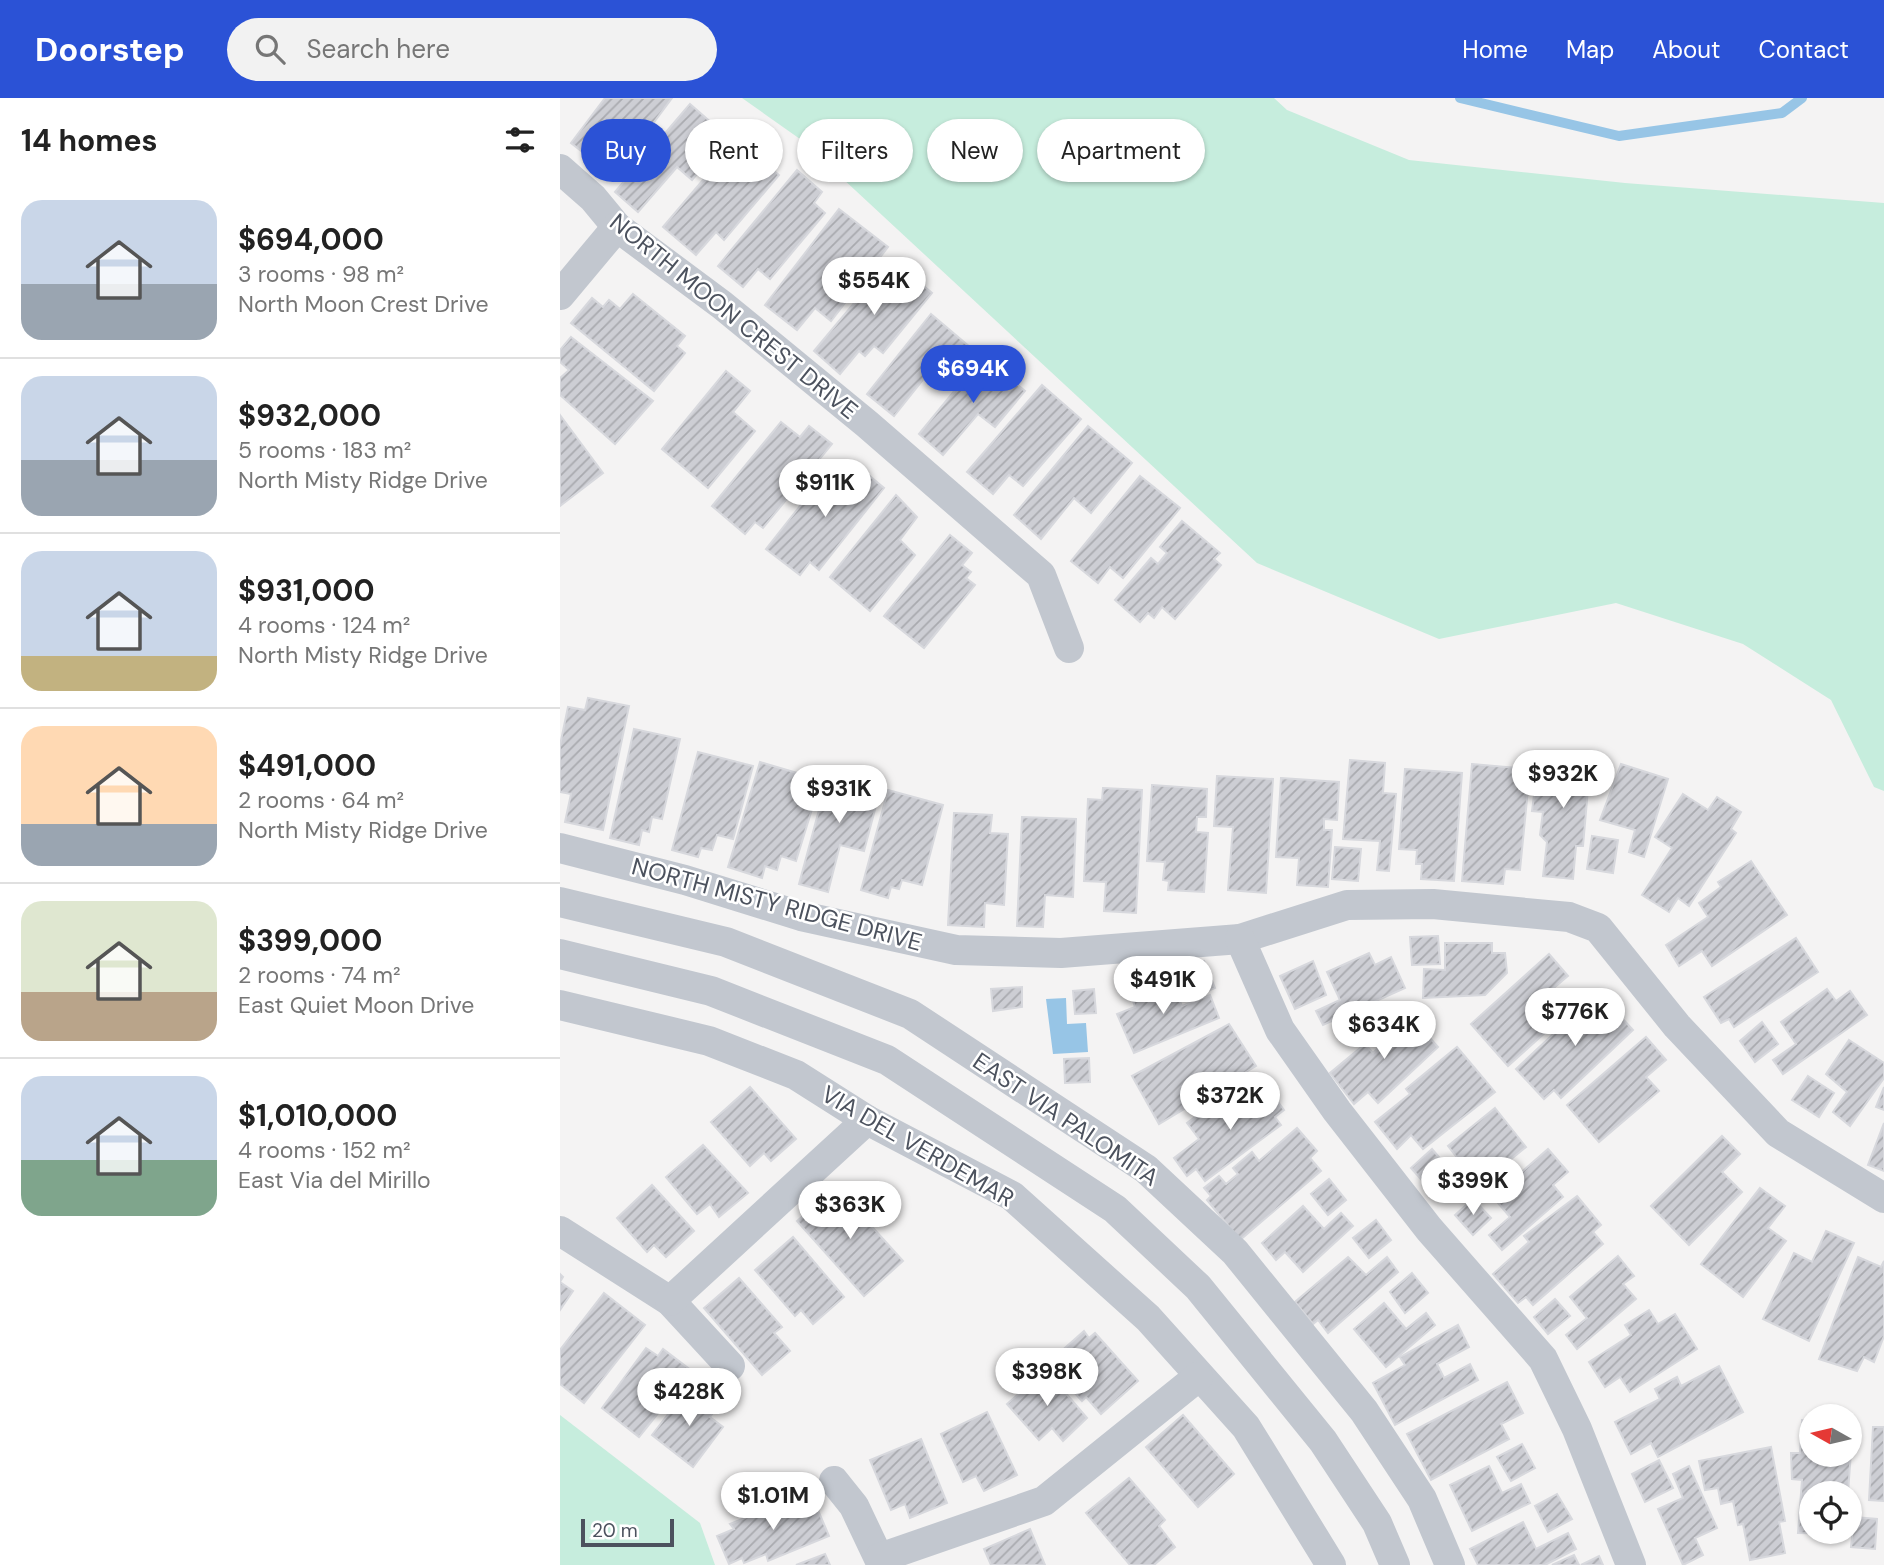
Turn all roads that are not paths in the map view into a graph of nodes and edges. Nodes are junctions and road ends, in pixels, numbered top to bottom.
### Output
1 (560, 169) edge
2 (617, 227) junction
3 (560, 295) edge
4 (1069, 648) dead end
5 (560, 848) edge
6 (560, 902) edge
7 (1240, 939) junction
8 (560, 954) edge
9 (560, 1005) edge
10 (867, 1120) junction
11 (1884, 1198) edge
12 (560, 1231) edge
13 (670, 1301) junction
14 (730, 1366) dead end
15 (1198, 1377) junction
16 (834, 1481) dead end
17 (881, 1562) edge
18 (1331, 1565) edge
19 (1395, 1565) edge
20 (1450, 1565) edge
21 (1631, 1565) edge

1 - 2 street, NORTH MOON CREST DRIVE
2 - 3 street
2 - 4 street, NORTH MOON CREST DRIVE
5 - 7 street, NORTH MISTY RIDGE DRIVE
6 - 20 street, EAST VIA PALOMITA
7 - 11 street, NORTH MISTY RIDGE DRIVE
7 - 21 street
8 - 19 street, EAST VIA PALOMITA
9 - 10 street, VIA DEL VERDEMAR
10 - 13 street
10 - 15 street, VIA DEL VERDEMAR
12 - 13 street
13 - 14 street
15 - 17 street
15 - 18 street, VIA DEL VERDEMAR
16 - 17 street

